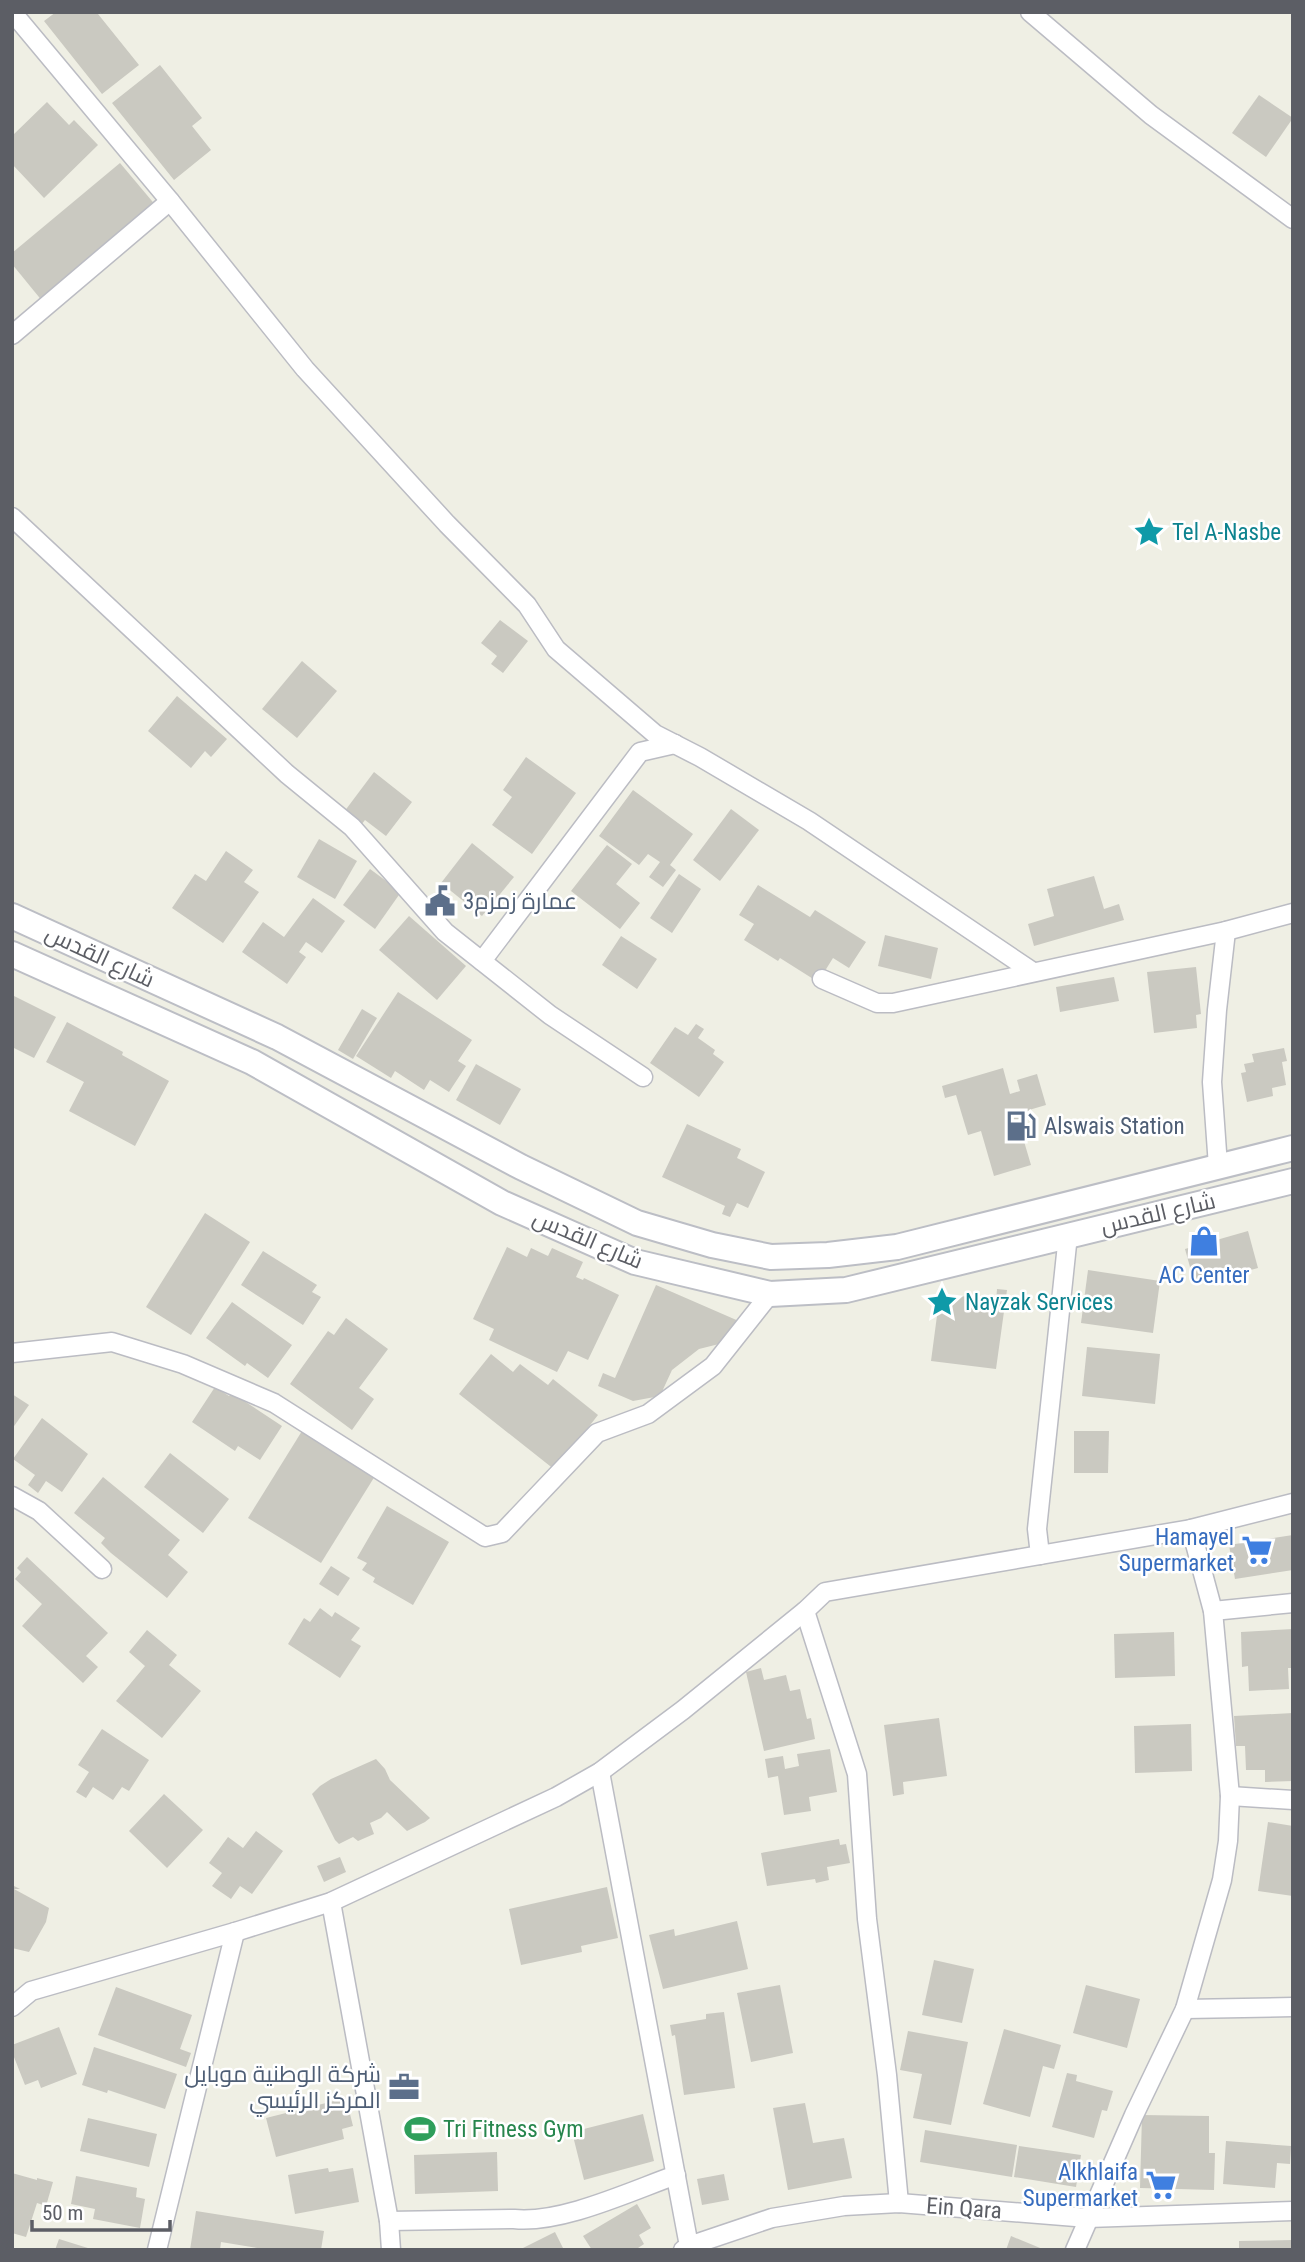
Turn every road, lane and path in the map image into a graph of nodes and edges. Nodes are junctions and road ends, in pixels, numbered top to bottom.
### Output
1 (1030, 12) edge
2 (13, 13) edge
3 (170, 201) junction
4 (1293, 219) edge
5 (12, 335) edge
6 (12, 517) edge
7 (676, 744) junction
8 (1293, 913) edge
9 (12, 916) edge
10 (1226, 931) junction
11 (12, 954) edge
12 (482, 961) junction
13 (1033, 972) junction
14 (822, 979) dead end
15 (277, 1037) junction
16 (252, 1062) junction
17 (643, 1077) dead end
18 (1293, 1148) edge
19 (1218, 1166) junction
20 (1293, 1181) edge
21 (1068, 1235) junction
22 (770, 1294) junction
23 (12, 1353) edge
24 (12, 1496) edge
25 (1293, 1503) edge
26 (1191, 1529) junction
27 (1040, 1555) junction
28 (102, 1569) dead end
29 (1293, 1603) edge
30 (805, 1611) junction
31 (1213, 1611) junction
32 (600, 1772) junction
33 (1230, 1796) junction
34 (1293, 1800) edge
35 (331, 1902) junction
36 (235, 1932) junction
37 (12, 2007) edge
38 (1293, 2007) edge
39 (1185, 2009) junction
40 (676, 2175) junction
41 (899, 2203) junction
42 (1293, 2211) edge
43 (1088, 2218) junction
44 (389, 2221) junction
45 (686, 2248) edge
46 (157, 2250) edge
47 (391, 2250) edge
48 (1076, 2250) edge

1 - 4 street
2 - 3 street
3 - 5 street
3 - 7 street
6 - 12 street
7 - 12 street
7 - 13 street
8 - 10 street
9 - 15 main road, شارع القدس
10 - 13 street
10 - 19 street
11 - 16 main road, شارع القدس
12 - 17 street
13 - 14 street
15 - 16 main road
15 - 19 main road, شارع القدس
16 - 22 main road, شارع القدس
18 - 19 main road, شارع القدس
20 - 21 main road, شارع القدس
21 - 22 main road, شارع القدس
21 - 27 street
22 - 23 street
24 - 28 street
25 - 26 street
26 - 27 street
26 - 31 street
27 - 30 street
29 - 31 street
30 - 32 street
30 - 41 street
31 - 33 street
32 - 35 street
32 - 40 street
33 - 34 street
33 - 39 street
35 - 36 street
35 - 44 street
36 - 37 street
36 - 46 street
38 - 39 street
39 - 43 street
40 - 44 street
40 - 45 street
41 - 43 street, Ein Qara
41 - 45 street, Ein Qara
42 - 43 street, Ein Qara
43 - 48 street
44 - 47 street

